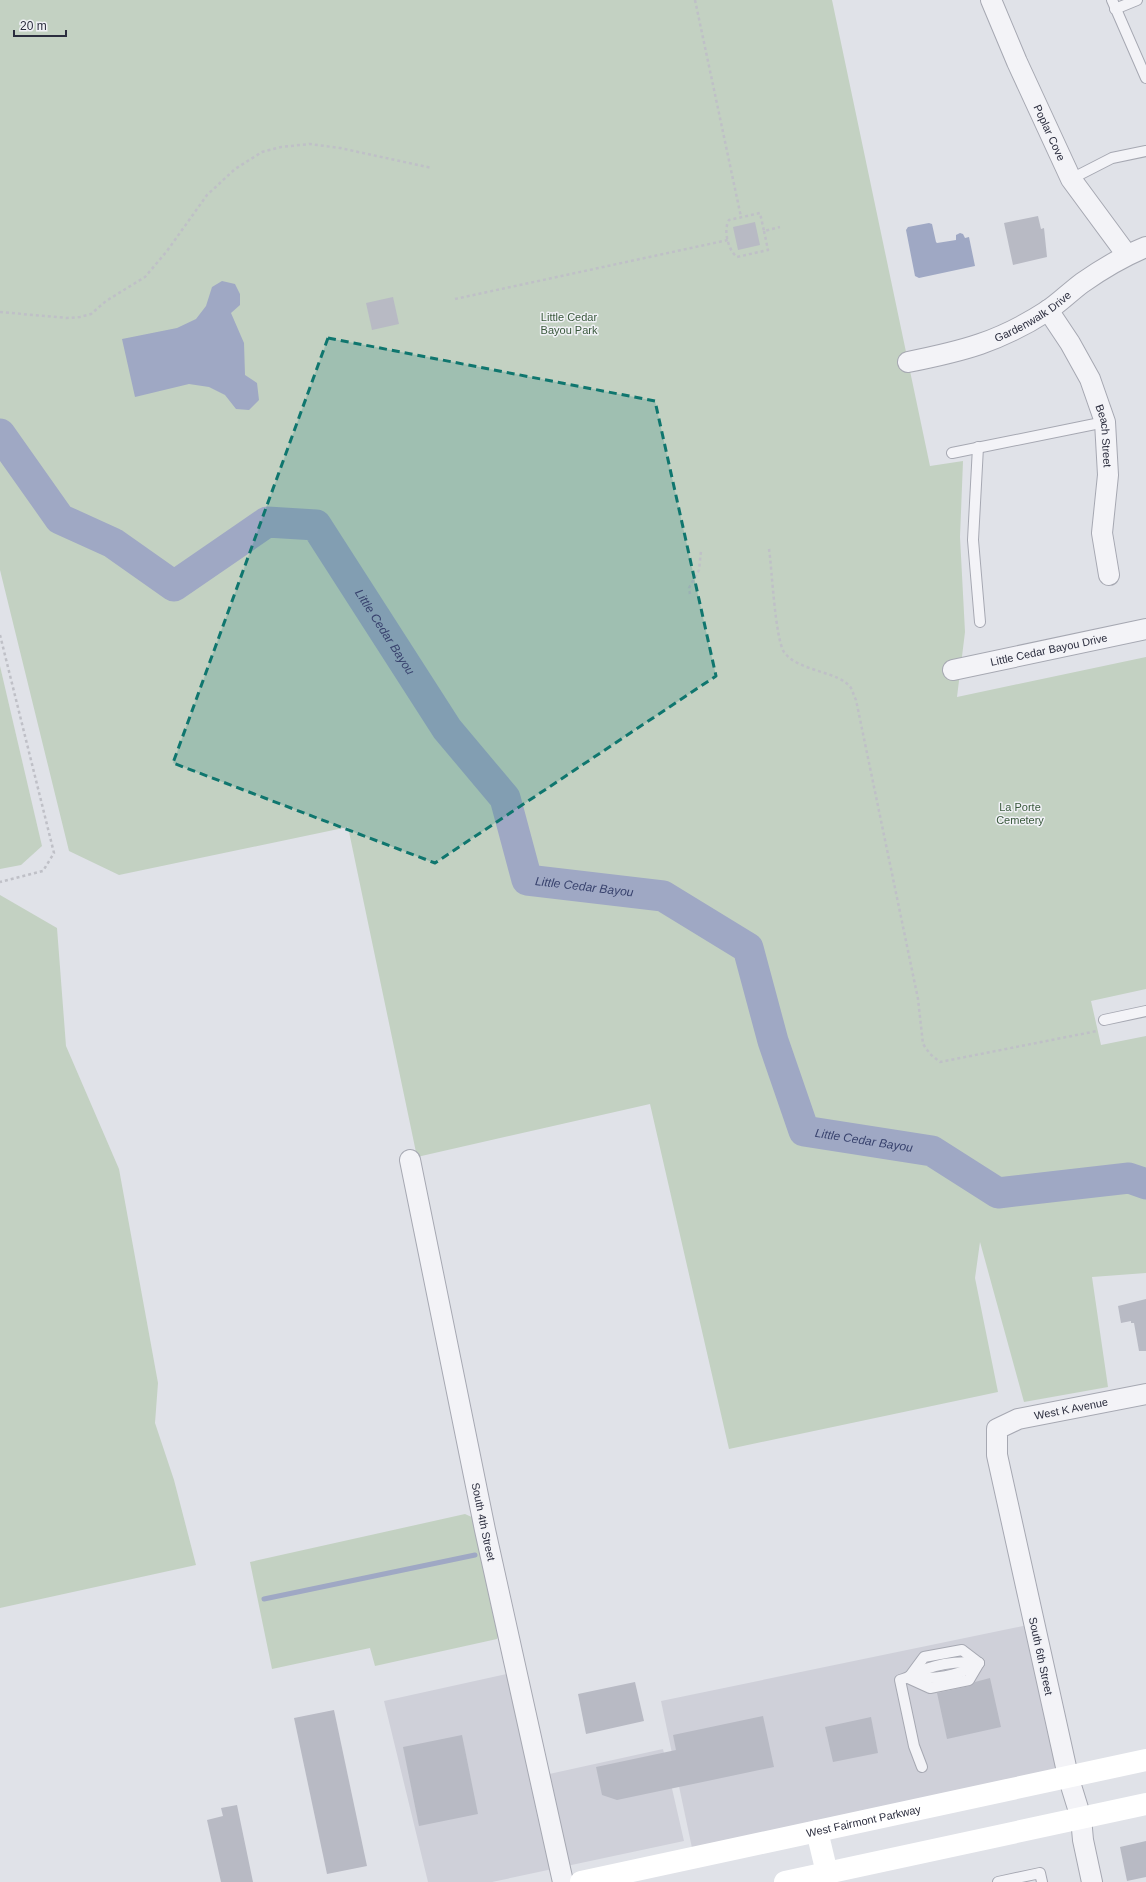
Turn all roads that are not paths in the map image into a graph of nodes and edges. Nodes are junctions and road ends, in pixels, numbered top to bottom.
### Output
1 (992, 0) edge
2 (1137, 0) edge
3 (1114, 5) edge
4 (1146, 78) edge
5 (1146, 151) edge
6 (1071, 178) junction
7 (1146, 248) edge
8 (1127, 255) junction
9 (1048, 310) junction
10 (908, 362) dead end
11 (1105, 422) junction
12 (978, 447) junction
13 (952, 453) dead end
14 (1109, 575) dead end
15 (980, 622) dead end
16 (1146, 629) edge
17 (953, 670) dead end
18 (1146, 1010) edge
19 (1104, 1020) dead end
20 (410, 1160) dead end
21 (1146, 1394) edge
22 (997, 1429) joint
23 (908, 1678) junction
24 (1146, 1760) edge
25 (922, 1767) dead end
26 (1068, 1776) junction
27 (1146, 1804) edge
28 (1081, 1818) junction
29 (817, 1831) junction
30 (828, 1877) edge
31 (563, 1882) edge
32 (581, 1882) edge
33 (785, 1882) edge
34 (998, 1882) edge
35 (1042, 1882) edge
36 (1092, 1882) edge

1 - 6 street, Poplar Cove
2 - 3 lane
3 - 4 lane
5 - 6 lane
6 - 8 street, Poplar Cove
7 - 8 street, Gardenwalk Drive
8 - 9 street, Gardenwalk Drive
9 - 10 street, Gardenwalk Drive
9 - 11 street, Beach Street
11 - 12 lane
11 - 14 street, Beach Street
12 - 13 lane
12 - 15 lane
16 - 17 street, Little Cedar Bayou Drive
18 - 19 lane
20 - 31 street, South 4th Street
21 - 22 street, West K Avenue
22 - 26 street, South 6th Street
23 - 23 lane
23 - 25 lane
24 - 26 main road, West Fairmont Parkway
26 - 28 street, South 6th Street
26 - 29 main road, West Fairmont Parkway
27 - 28 main road
28 - 30 main road
28 - 36 street, South 6th Street
29 - 30 main road
29 - 32 main road, West Fairmont Parkway
30 - 33 main road
34 - 35 lane

